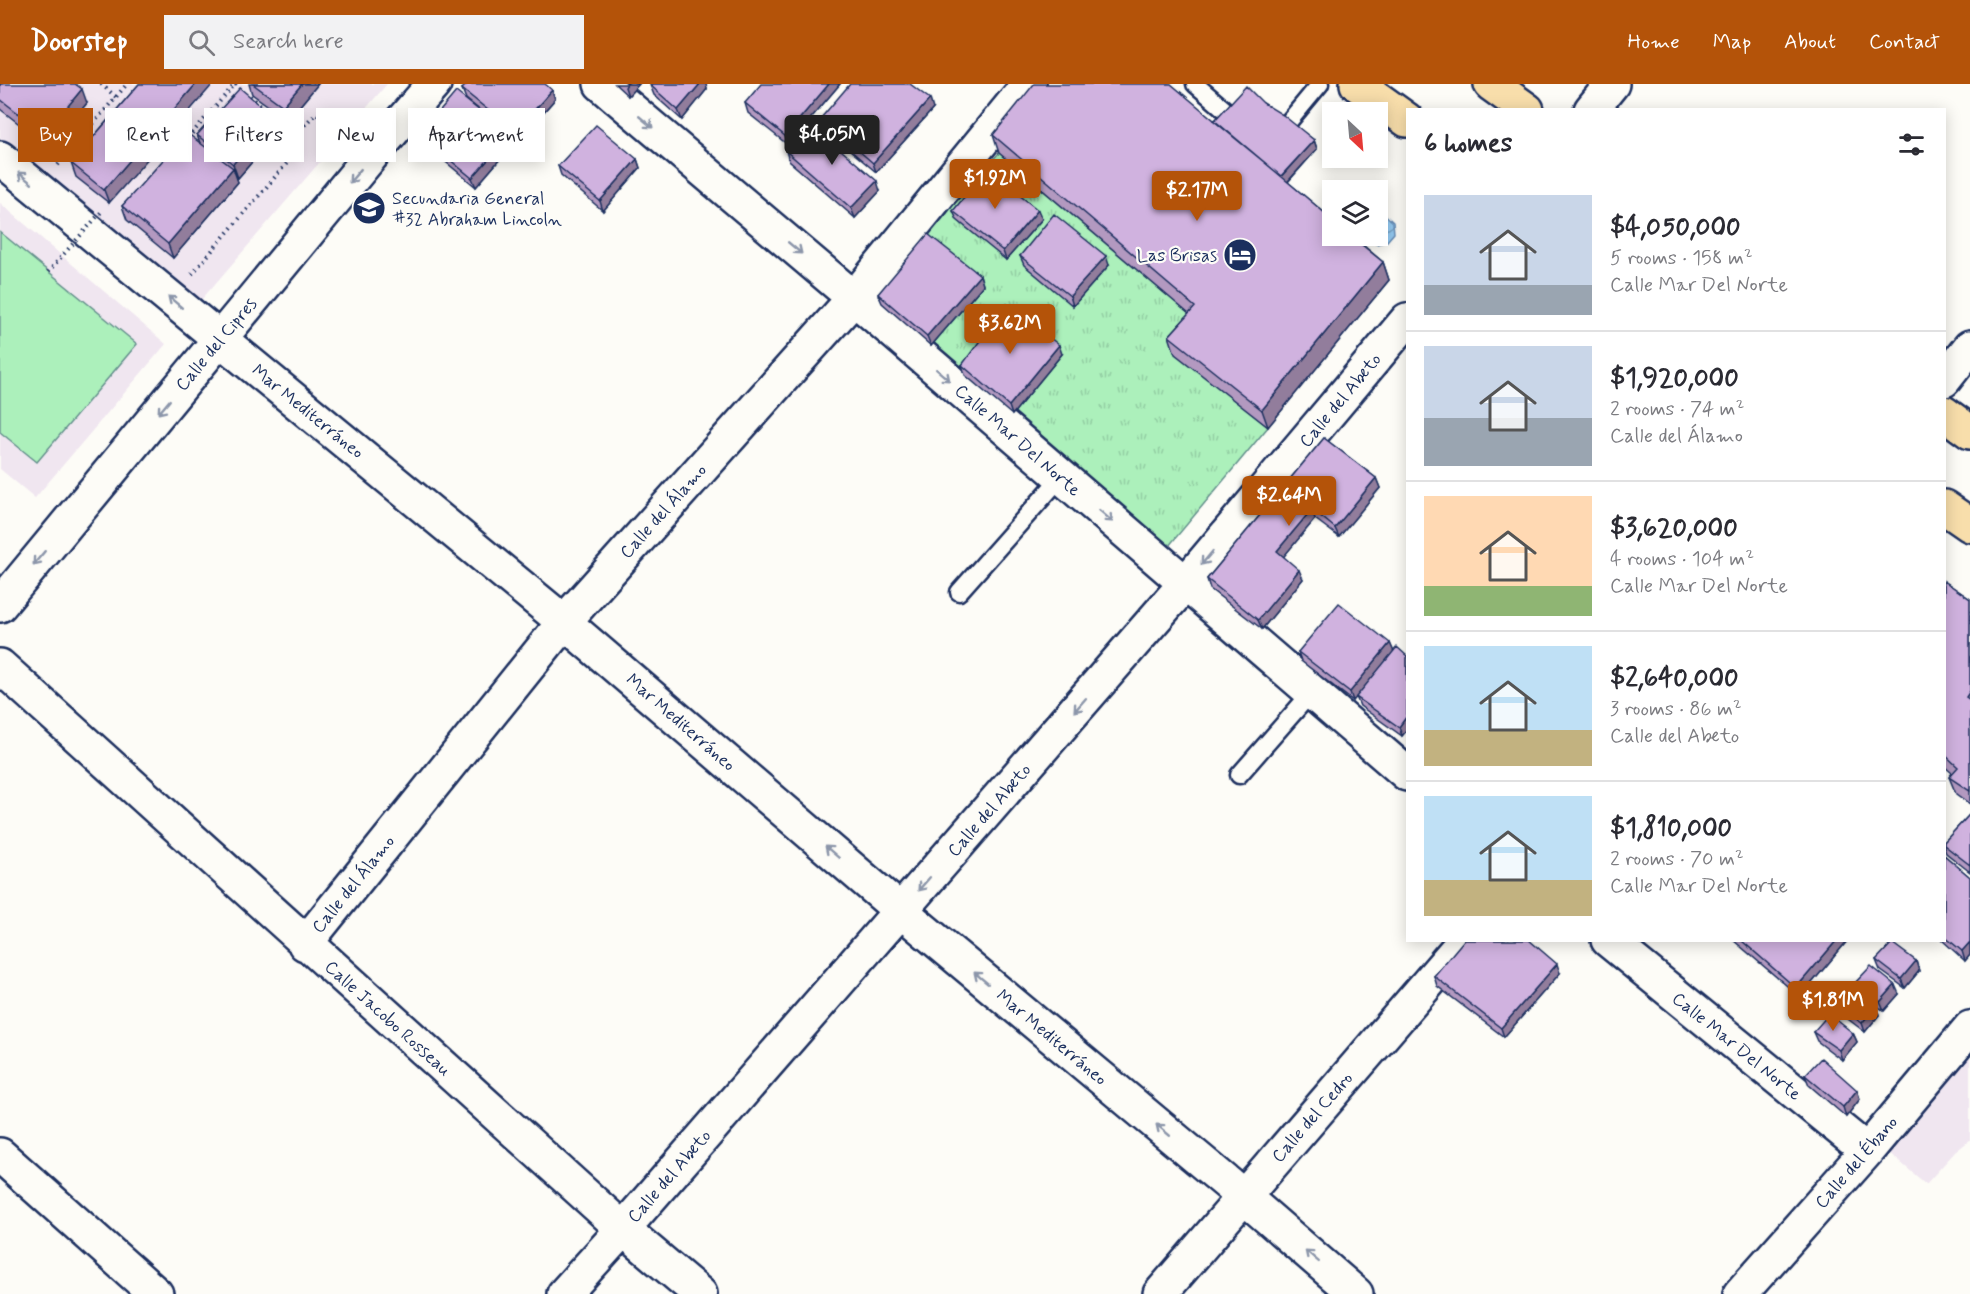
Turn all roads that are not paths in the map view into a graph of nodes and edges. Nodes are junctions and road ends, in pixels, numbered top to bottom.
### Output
1 (434, 84) edge
2 (601, 84) edge
3 (1029, 84) edge
4 (1195, 84) edge
5 (1320, 84) edge
6 (1357, 84) edge
7 (1491, 84) edge
8 (1612, 84) edge
9 (1524, 108) edge
10 (1593, 108) edge
11 (1231, 116) edge
12 (1406, 119) edge
13 (1286, 124) edge
14 (0, 158) edge
15 (854, 298) junction
16 (1406, 321) edge
17 (220, 339) junction
18 (1970, 347) edge
19 (1946, 377) edge
20 (1946, 414) edge
21 (1970, 432) edge
22 (1061, 477) junction
23 (1946, 508) edge
24 (1970, 525) edge
25 (1185, 584) junction
26 (959, 592) dead end
27 (0, 605) edge
28 (564, 622) junction
29 (0, 666) edge
30 (1311, 693) junction
31 (1406, 773) edge
32 (1239, 775) dead end
33 (901, 911) junction
34 (1464, 942) edge
35 (1610, 942) edge
36 (305, 944) junction
37 (1970, 1028) edge
38 (1867, 1150) junction
39 (0, 1155) edge
40 (1243, 1196) junction
41 (623, 1229) junction
42 (156, 1294) edge
43 (564, 1294) edge
44 (700, 1294) edge
45 (1160, 1294) edge
46 (1356, 1294) edge
47 (1740, 1294) edge

1 -> 17 street, Calle del Cipres
2 -> 15 street, Calle Mar Del Norte
3 - 15 street, Calle del Álamo
4 - 11 lane
5 - 13 lane
6 - 12 main road
7 - 9 main road
8 - 10 street
17 -> 14 street, Mar Mediterráneo
15 -> 22 street, Calle Mar Del Norte
15 - 28 street, Calle del Álamo
16 -> 25 street, Calle del Abeto
17 -> 27 street, Calle del Cipres
17 - 28 street, Mar Mediterráneo
18 - 19 street
20 - 21 main road
22 -> 25 street, Calle Mar Del Norte
22 - 26 lane
23 - 24 main road
25 - 30 street, Calle Mar Del Norte
25 -> 33 street, Calle del Abeto
33 -> 28 street, Mar Mediterráneo
28 - 36 street, Calle del Álamo
29 - 36 street, Calle Jacobo Rosseau
30 - 31 street, Calle Mar Del Norte
30 - 32 lane
40 -> 33 street, Mar Mediterráneo
33 - 41 street, Calle del Abeto
34 - 40 street, Calle del Cedro
35 - 38 street, Calle Mar Del Norte
36 - 41 street, Calle Jacobo Rosseau
37 - 38 street, Calle del Ébano
38 - 47 street, Calle del Ébano
39 - 42 street
40 - 45 street, Calle del Cedro
46 -> 40 street, Mar Mediterráneo
41 - 43 street, Calle del Abeto
41 - 44 street, Calle Jacobo Rosseau

